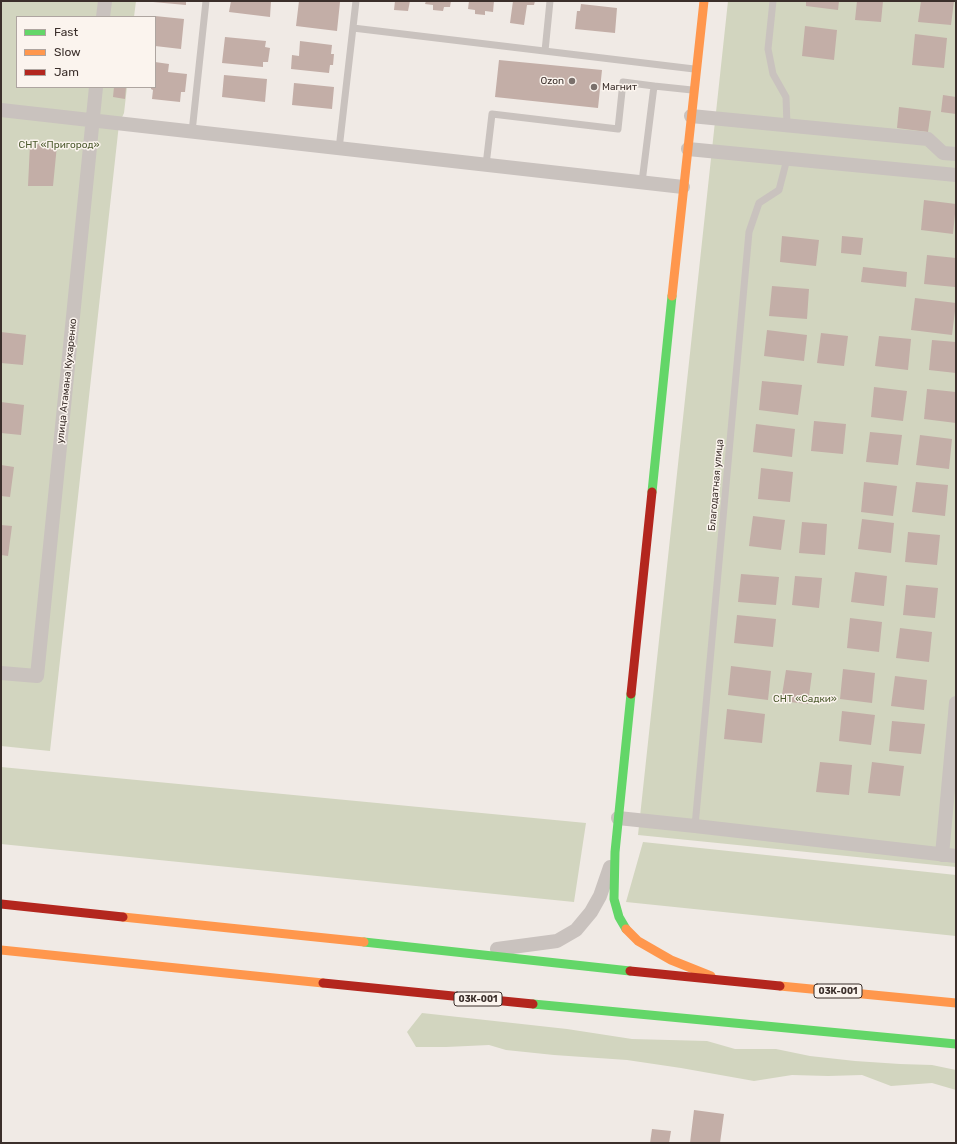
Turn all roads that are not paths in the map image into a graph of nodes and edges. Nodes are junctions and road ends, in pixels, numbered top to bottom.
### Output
1 (104, 1) edge
2 (206, 1) edge
3 (356, 1) edge
4 (550, 1) edge
5 (704, 1) edge
6 (773, 1) edge
7 (103, 16) edge
8 (353, 28) junction
9 (546, 51) junction
10 (696, 69) junction
11 (654, 86) junction
12 (96, 88) edge
13 (694, 90) junction
14 (1, 110) edge
15 (691, 116) junction
16 (93, 121) junction
17 (787, 125) junction
18 (192, 132) junction
19 (339, 149) junction
20 (688, 149) junction
21 (956, 154) edge
22 (787, 159) junction
23 (486, 165) junction
24 (956, 175) edge
25 (642, 182) junction
26 (683, 187) junction
27 (1, 673) edge
28 (956, 703) edge
29 (618, 818) junction
30 (695, 826) junction
31 (615, 852) junction
32 (942, 855) junction
33 (956, 856) edge
34 (1, 904) edge
35 (1, 950) edge
36 (465, 953) junction
37 (720, 980) junction
38 (956, 1002) edge
39 (956, 1044) edge

1 - 7 street
2 - 18 lane
3 - 8 lane
4 - 9 lane
5 - 10 main road
6 - 17 lane
8 - 9 lane
8 - 19 lane
9 - 10 lane
10 - 13 main road
11 - 13 lane
11 - 23 lane
11 - 25 lane
12 - 16 street, улица Атамана Кухаренко
13 - 15 main road
14 - 16 street
15 - 17 street
15 - 20 main road
16 - 18 street
16 - 27 street, улица Атамана Кухаренко
17 - 21 street
18 - 19 street
19 - 23 street
20 - 22 street
20 - 26 main road
22 - 24 street
22 - 30 lane, Благодатная улица
23 - 25 street
25 - 26 street
26 - 29 main road
28 - 32 street
29 - 30 street
29 - 31 main road
30 - 32 street
31 - 36 street
31 - 37 main road
32 - 33 street
34 - 36 main road, 03К-001
35 - 39 main road, 03К-001
36 - 37 main road, 03К-001
37 - 38 main road, 03К-001

